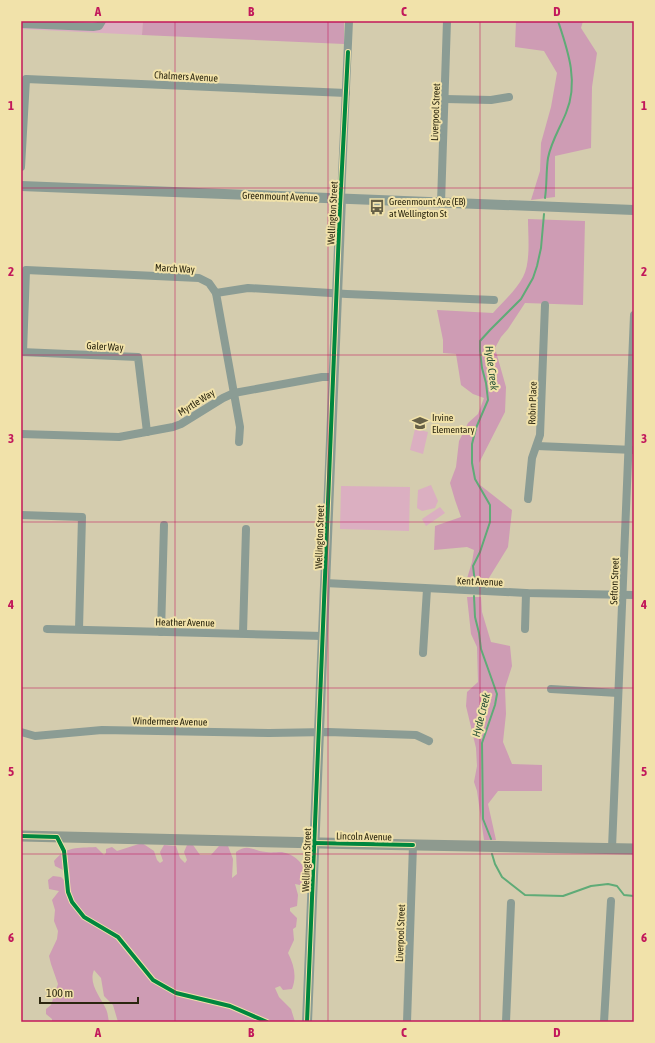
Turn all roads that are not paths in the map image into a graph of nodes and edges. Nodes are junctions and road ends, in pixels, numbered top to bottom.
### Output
1 (102, 21) edge
2 (349, 21) edge
3 (447, 21) edge
4 (21, 24) edge
5 (346, 93) junction
6 (509, 97) dead end
7 (445, 100) junction
8 (21, 167) edge
9 (21, 186) edge
10 (340, 198) junction
11 (441, 203) junction
12 (634, 210) edge
13 (216, 293) junction
14 (337, 294) junction
15 (494, 300) dead end
16 (545, 305) dead end
17 (634, 315) edge
18 (22, 352) edge
19 (333, 377) junction
20 (234, 393) junction
21 (147, 432) junction
22 (21, 434) edge
23 (239, 442) dead end
24 (537, 446) junction
25 (631, 450) edge
26 (528, 499) dead end
27 (21, 516) edge
28 (164, 524) dead end
29 (246, 529) dead end
30 (325, 583) junction
31 (427, 588) junction
32 (526, 593) junction
33 (623, 594) junction
34 (634, 595) edge
35 (47, 629) dead end
36 (79, 629) junction
37 (524, 629) dead end
38 (161, 632) junction
39 (243, 633) junction
40 (323, 636) junction
41 (424, 653) dead end
42 (551, 689) dead end
43 (618, 693) junction
44 (21, 732) edge
45 (319, 732) junction
46 (429, 740) dead end
47 (21, 836) edge
48 (314, 843) junction
49 (413, 845) junction
50 (612, 848) junction
51 (634, 849) edge
52 (611, 902) dead end
53 (511, 903) dead end
54 (308, 1022) edge
55 (407, 1022) edge
56 (506, 1022) edge
57 (604, 1022) edge

1 - 4 street
2 - 5 street, Wellington Street
3 - 7 street, Liverpool Street
5 - 8 street, Chalmers Avenue
5 - 10 street, Wellington Street
6 - 7 street
7 - 11 street, Liverpool Street
9 - 10 street, Greenmount Avenue
10 - 11 street, Greenmount Avenue
10 - 14 street, Wellington Street
11 - 12 street, Greenmount Avenue
13 - 14 street
13 - 18 street, March Way
13 - 20 street
14 - 15 street
14 - 19 street, Wellington Street
16 - 24 street, Robin Place
17 - 25 street, Sefton Street
18 - 21 street, Galer Way
19 - 20 street, Myrtle Way
19 - 30 street, Wellington Street
20 - 21 street, Myrtle Way
20 - 23 street
21 - 22 street, Myrtle Way
24 - 25 street
24 - 26 street, Robin Place
25 - 33 street, Sefton Street
27 - 36 street
28 - 38 street
29 - 39 street
30 - 31 street, Kent Avenue
30 - 40 street, Wellington Street
31 - 32 street, Kent Avenue
31 - 41 street
32 - 33 street, Kent Avenue
32 - 37 street
33 - 34 street, Kent Avenue
33 - 43 street, Sefton Street
35 - 36 street, Heather Avenue
36 - 38 street, Heather Avenue
38 - 39 street, Heather Avenue
39 - 40 street, Heather Avenue
40 - 45 street, Wellington Street
42 - 43 street
43 - 50 street, Sefton Street
44 - 45 street, Windermere Avenue
45 - 46 street, Windermere Avenue
45 - 48 street, Wellington Street
47 - 48 main road, Lincoln Avenue
48 - 49 main road, Lincoln Avenue
48 - 54 street, Wellington Street
49 - 50 main road, Lincoln Avenue
49 - 55 street, Liverpool Street
50 - 51 main road, Lincoln Avenue
52 - 57 street
53 - 56 street

